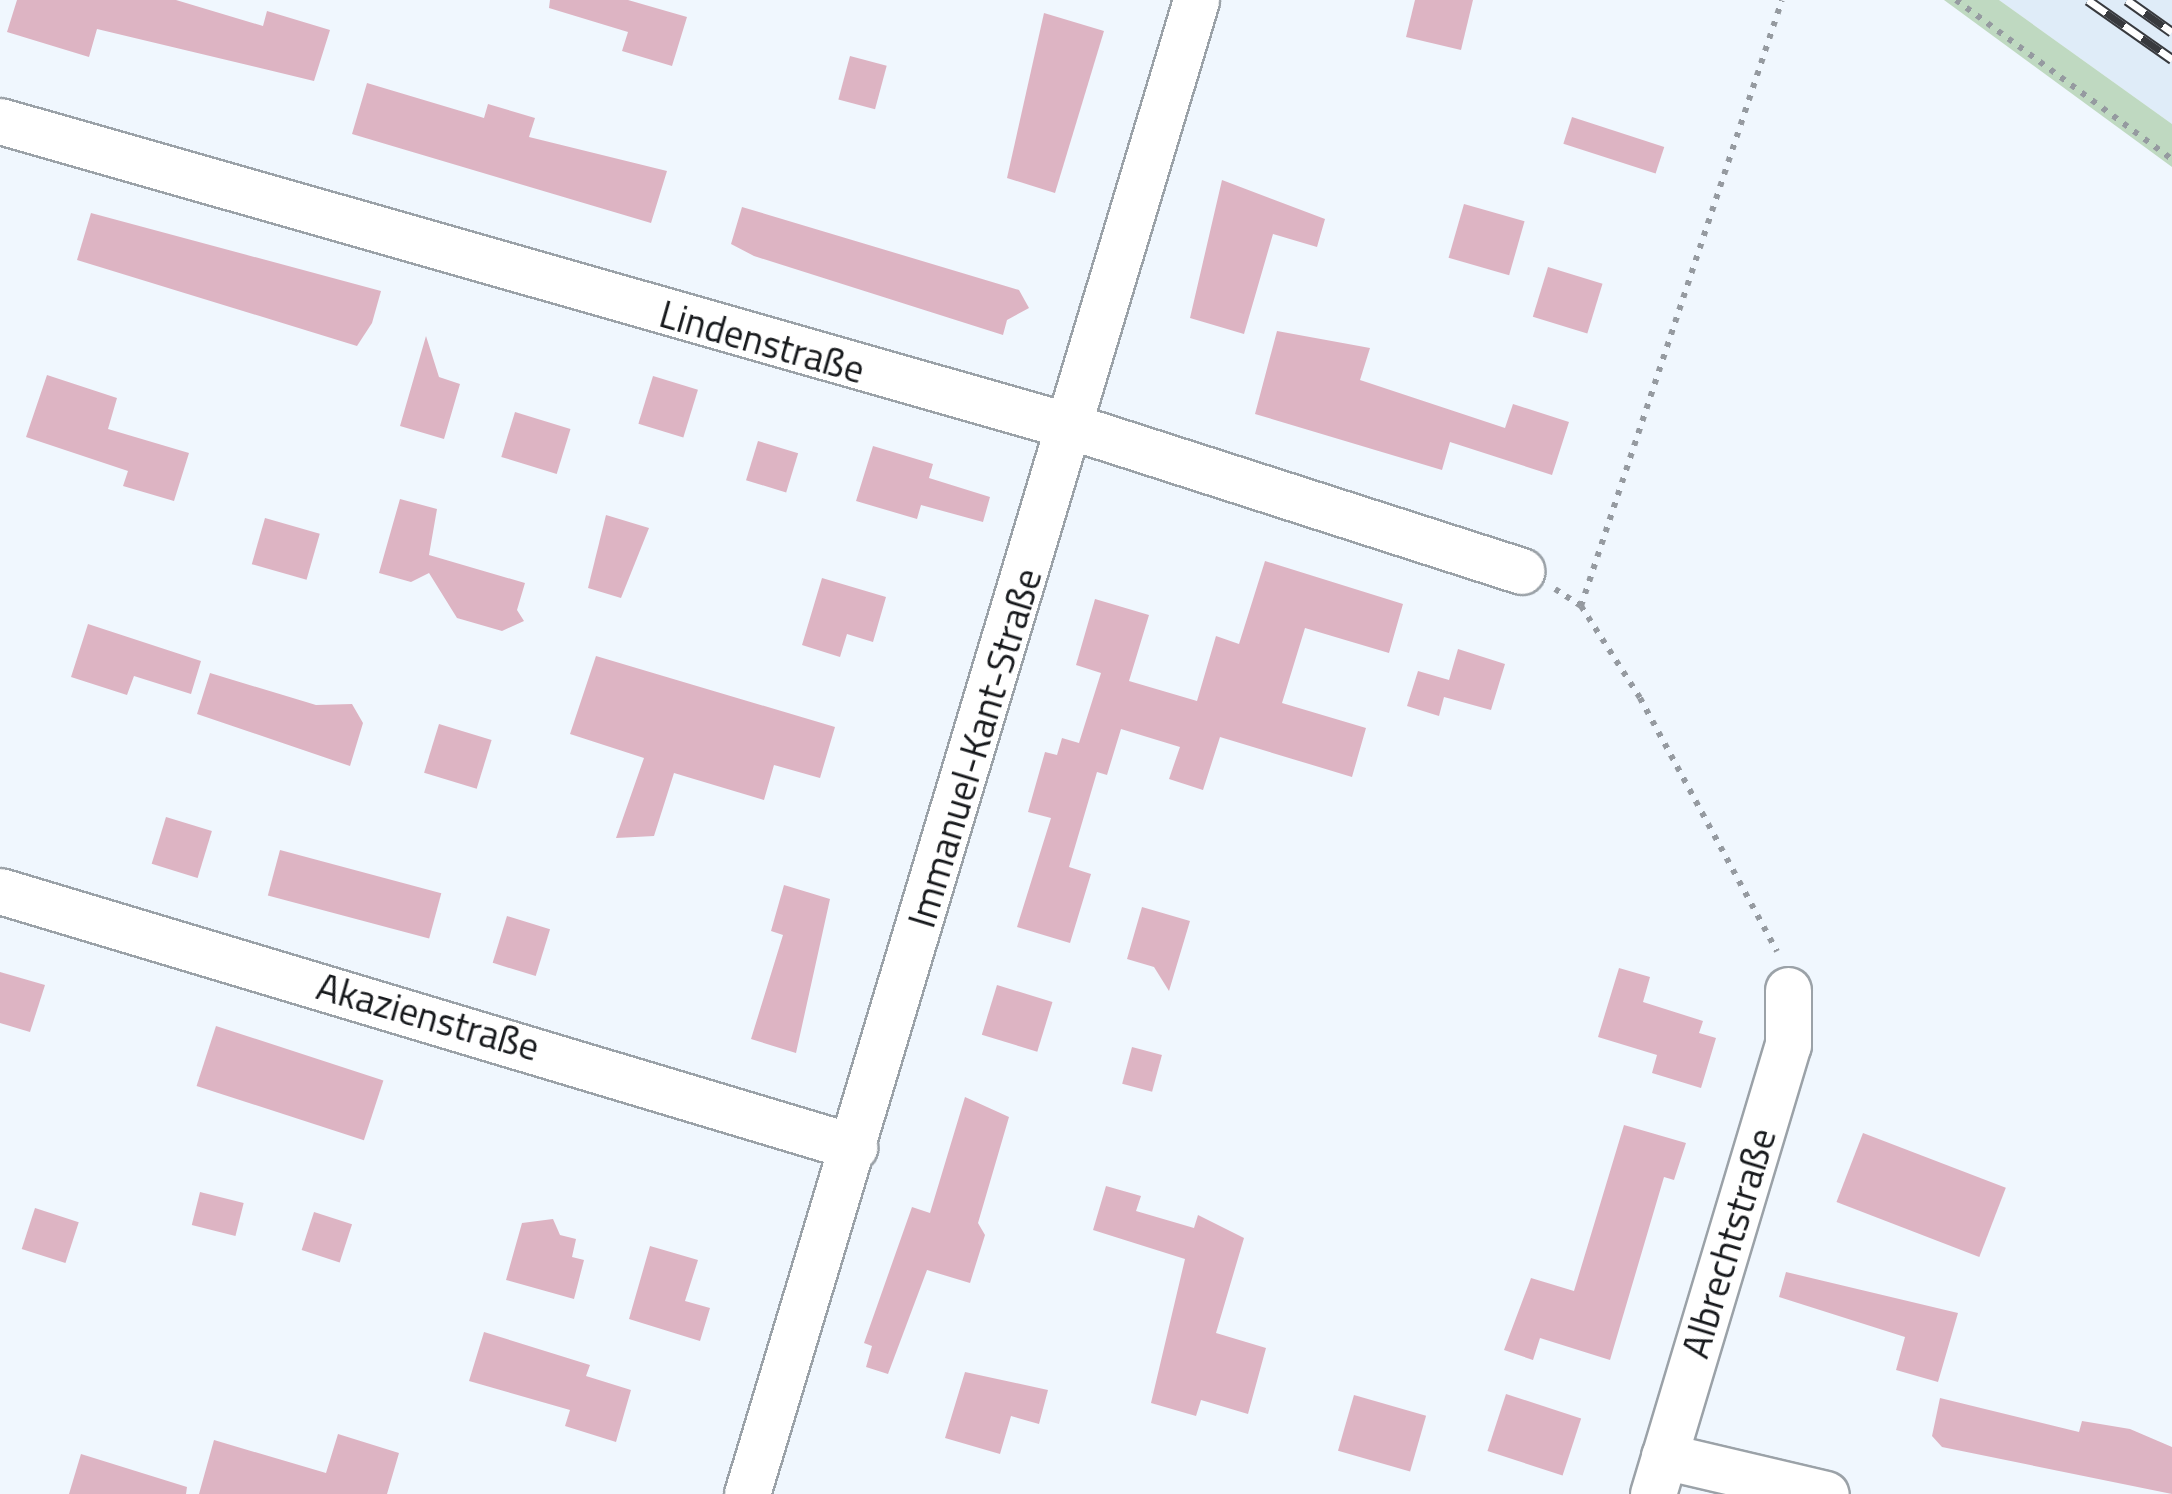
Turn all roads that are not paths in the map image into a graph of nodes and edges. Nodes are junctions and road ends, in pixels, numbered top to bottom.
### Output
1 (1196, 0) edge
2 (0, 121) edge
3 (1073, 428) junction
4 (1521, 571) dead end
5 (0, 891) edge
6 (1788, 990) road end
7 (854, 1146) junction
8 (1659, 1475) edge
9 (747, 1494) edge
10 (1826, 1494) edge

1 - 3 street, Immanuel-Kant-Straße
2 - 3 street, Lindenstraße
3 - 4 street, Lindenstraße
3 - 7 street, Immanuel-Kant-Straße
5 - 7 street, Akazienstraße
6 - 8 street, Albrechtstraße
7 - 9 street, Immanuel-Kant-Straße
8 - 10 street

